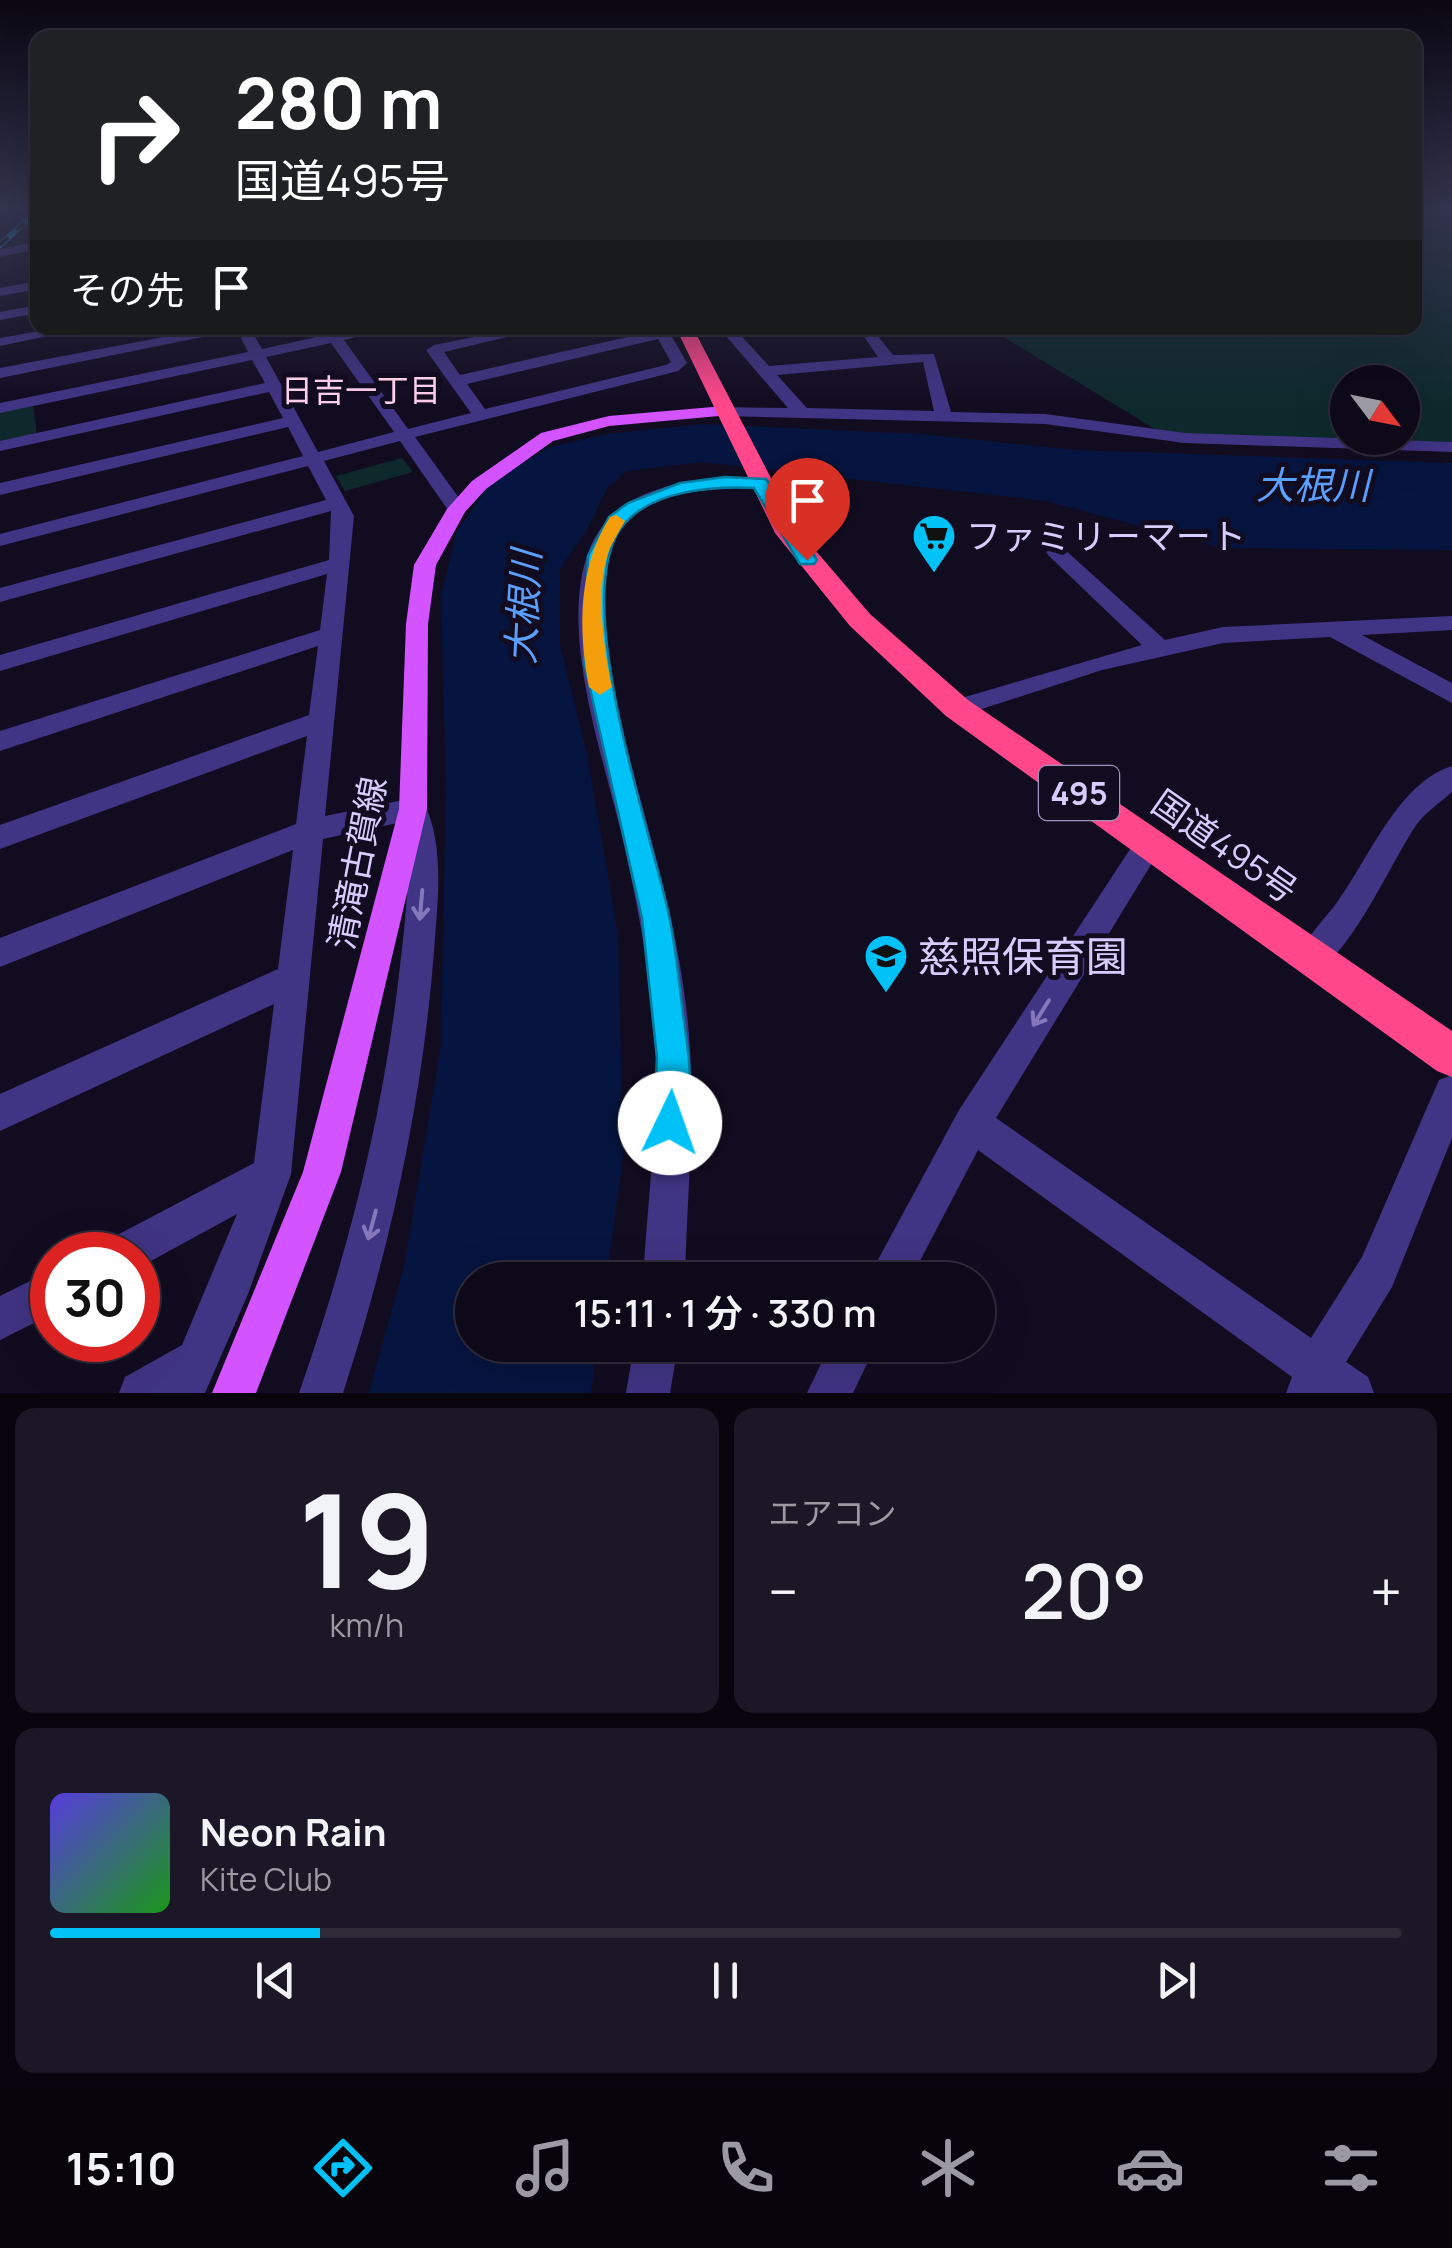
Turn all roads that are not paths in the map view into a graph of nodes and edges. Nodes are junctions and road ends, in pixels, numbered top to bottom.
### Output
1 (23, 274) edge
2 (30, 287) edge
3 (17, 289) junction
4 (0, 292) edge
5 (30, 310) edge
6 (0, 316) edge
7 (39, 335) edge
8 (194, 335) edge
9 (247, 335) edge
10 (321, 335) edge
11 (333, 335) edge
12 (504, 335) edge
13 (641, 335) edge
14 (664, 335) edge
15 (687, 335) edge
16 (733, 335) edge
17 (871, 335) edge
18 (0, 342) edge
19 (257, 354) junction
20 (888, 359) junction
21 (766, 371) junction
22 (0, 373) edge
23 (457, 382) junction
24 (275, 386) junction
25 (0, 408) edge
26 (481, 415) junction
27 (727, 415) junction
28 (804, 415) junction
29 (944, 416) junction
30 (292, 421) junction
31 (404, 436) junction
32 (0, 446) edge
33 (1452, 447) edge
34 (314, 460) junction
35 (758, 480) junction
36 (0, 489) edge
37 (337, 503) junction
38 (457, 509) junction
39 (0, 540) edge
40 (1056, 552) dead end
41 (337, 564) junction
42 (0, 595) edge
43 (1452, 623) edge
44 (1333, 628) junction
45 (332, 634) junction
46 (1158, 646) junction
47 (0, 663) edge
48 (1452, 694) edge
49 (957, 708) junction
50 (323, 720) junction
51 (0, 741) edge
52 (1452, 776) edge
53 (413, 809) junction
54 (311, 830) junction
55 (0, 836) edge
56 (1150, 842) junction
57 (0, 954) edge
58 (1313, 957) junction
59 (294, 978) junction
60 (1452, 1056) edge
61 (1452, 1093) edge
62 (0, 1114) edge
63 (972, 1122) junction
64 (272, 1174) junction
65 (160, 1234) edge
66 (665, 1262) edge
67 (898, 1262) edge
68 (30, 1303) edge
69 (0, 1319) edge
70 (653, 1362) edge
71 (845, 1362) edge
72 (189, 1376) edge
73 (1312, 1381) edge
74 (141, 1393) edge
75 (234, 1393) edge
76 (321, 1393) edge
77 (648, 1393) edge
78 (829, 1393) edge
79 (1352, 1393) edge

1 - 3 street
2 - 3 street
3 - 4 street
5 - 6 street
7 - 18 street
8 - 22 street
9 - 19 street
10 - 19 street
11 - 31 street
12 - 23 street
13 - 23 street
14 - 26 street
15 - 27 highway, 495
16 - 21 street
17 - 20 street
19 - 24 street
19 - 25 street
20 - 21 street
20 - 29 street
21 - 28 street
23 - 26 street
24 - 30 street
24 - 32 street
26 - 31 street
27 - 28 street
27 - 35 highway, 495
27 - 38 main road, 清滝古賀線
28 - 29 street
29 - 33 street
30 - 34 street
30 - 36 street
31 - 34 street
31 - 38 street
34 - 37 street
34 - 39 street
35 - 49 highway, 国道495号 / 495
35 - 66 street
37 - 41 street
37 - 42 street
38 - 53 main road, 清滝古賀線
40 - 46 street
41 - 45 street
41 - 47 street
43 - 44 street
44 - 46 street
44 - 48 street
45 - 50 street
45 - 51 street
46 - 49 street
49 - 56 highway, 国道495号 / 495
50 - 54 street
50 - 55 street
52 - 58 street
53 - 54 street
53 - 75 main road, 清滝古賀線
53 -> 76 street
54 - 57 street
54 - 59 street
56 - 58 highway, 国道495号 / 495
56 -> 63 street
58 - 60 highway, 国道495号 / 495
59 - 62 street
59 - 64 street
61 - 73 street
63 - 67 street
63 - 73 street
64 - 65 street
64 - 72 street
68 - 69 street
70 - 77 street
71 - 78 street
72 - 74 street
73 - 79 street

